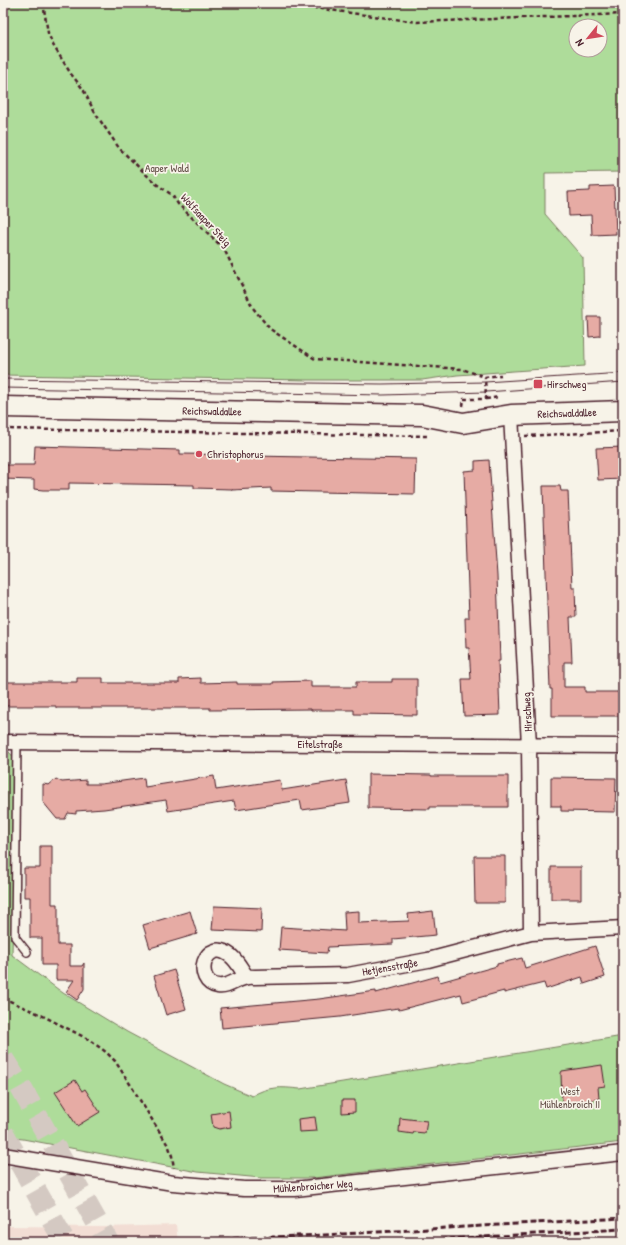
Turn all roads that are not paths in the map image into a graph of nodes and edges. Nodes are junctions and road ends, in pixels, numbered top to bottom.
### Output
1 (507, 406) junction
2 (3, 407) edge
3 (623, 411) edge
4 (3, 742) edge
5 (17, 742) junction
6 (529, 745) junction
7 (623, 746) edge
8 (623, 928) edge
9 (531, 933) junction
10 (27, 952) dead end
11 (246, 976) dead end
12 (623, 1153) edge
13 (3, 1155) edge

1 - 2 main road, Reichswaldallee
1 - 3 main road, Reichswaldallee
1 - 6 street, Hirschweg
4 - 5 street, Eitelstraße
5 - 6 street, Eitelstraße
5 - 10 lane
6 - 7 street, Eitelstraße
6 - 9 street
8 - 9 street, Hetjensstraße
9 - 11 street, Hetjensstraße
12 - 13 street, Mühlenbroicher Weg

